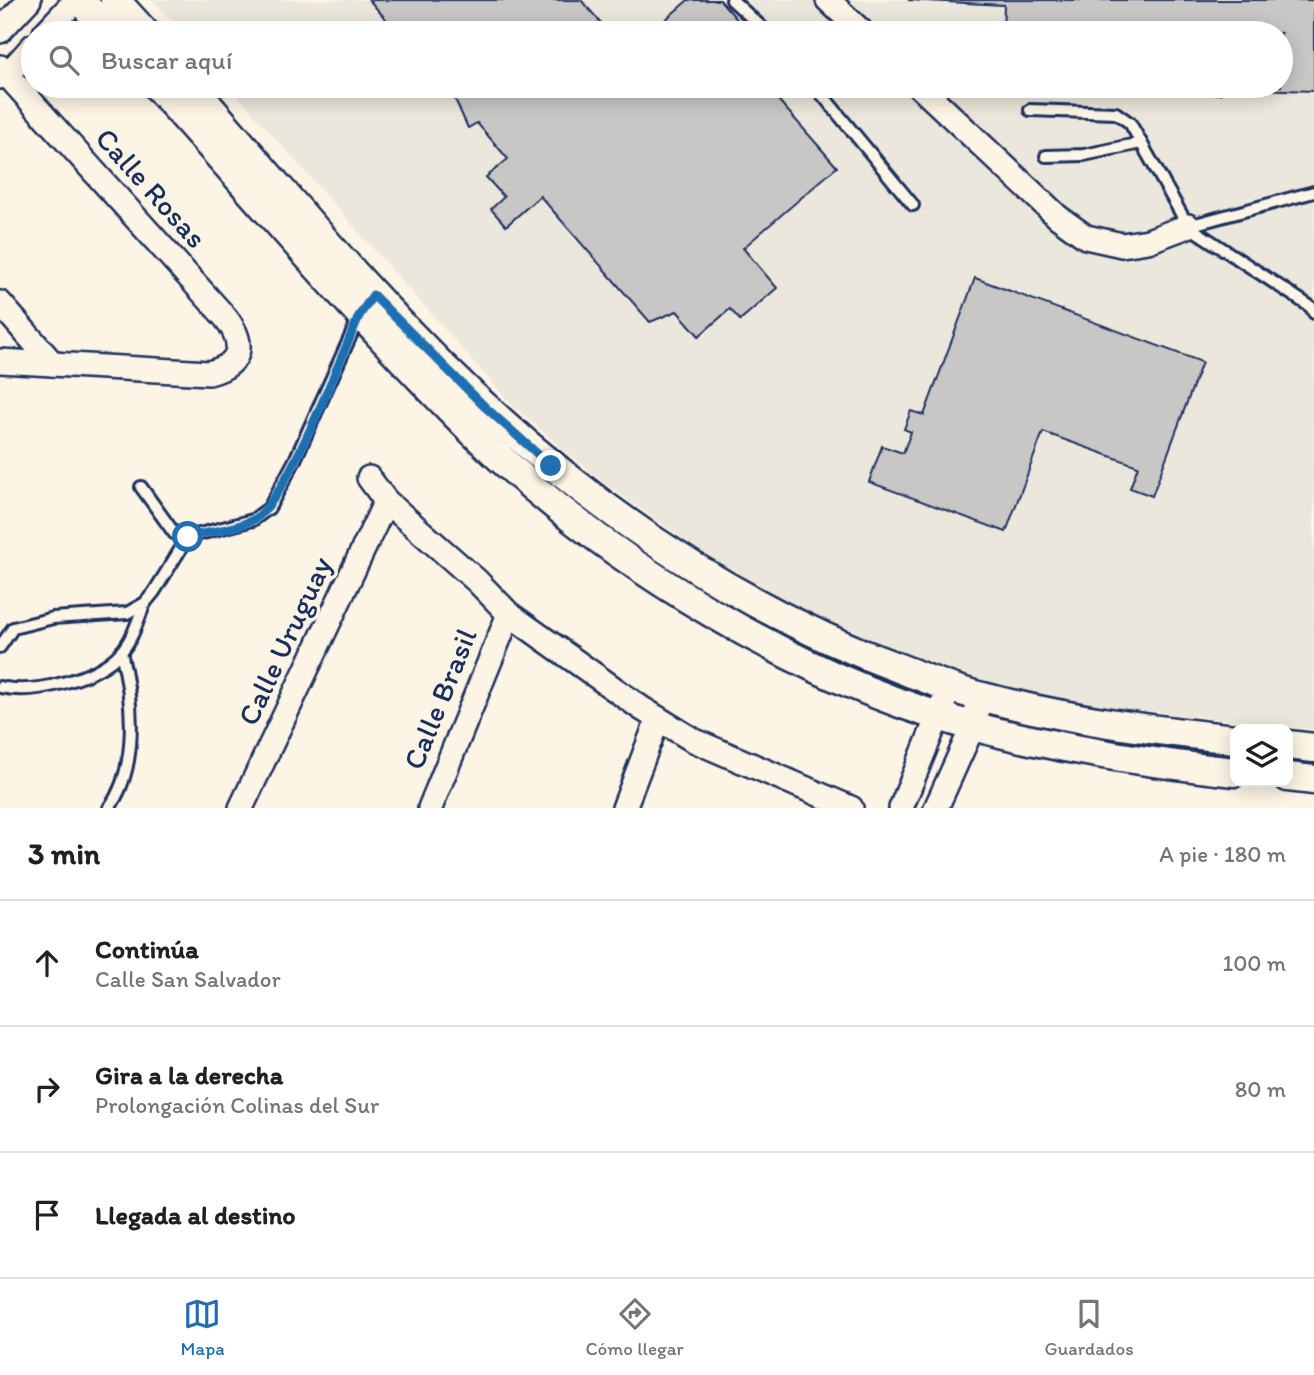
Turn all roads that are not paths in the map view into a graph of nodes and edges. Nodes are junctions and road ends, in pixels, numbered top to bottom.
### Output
1 (29, 0) edge
2 (78, 0) edge
3 (115, 0) edge
4 (732, 0) edge
5 (828, 0) edge
6 (57, 21) edge
7 (98, 21) edge
8 (134, 21) edge
9 (755, 21) edge
10 (850, 21) edge
11 (0, 31) edge
12 (21, 56) edge
13 (2, 73) edge
14 (21, 94) edge
15 (25, 98) edge
16 (168, 98) edge
17 (201, 98) edge
18 (825, 98) edge
19 (932, 98) edge
20 (1030, 110) dead end
21 (1141, 143) junction
22 (1046, 156) dead end
23 (1314, 192) edge
24 (913, 205) dead end
25 (1188, 226) junction
26 (0, 303) edge
27 (366, 306) junction
28 (1314, 313) edge
29 (0, 361) edge
30 (53, 364) junction
31 (369, 478) dead end
32 (142, 487) dead end
33 (386, 501) junction
34 (188, 537) junction
35 (145, 603) junction
36 (509, 614) junction
37 (0, 648) edge
38 (121, 652) junction
39 (948, 686) junction
40 (0, 687) edge
41 (979, 697) junction
42 (940, 716) junction
43 (658, 719) junction
44 (973, 726) junction
45 (1230, 738) edge
46 (1293, 746) edge
47 (1314, 748) edge
48 (1230, 771) edge
49 (1293, 778) edge
50 (1314, 780) edge
51 (109, 808) edge
52 (241, 808) edge
53 (430, 808) edge
54 (624, 808) edge
55 (851, 808) edge
56 (901, 808) edge
57 (936, 808) edge

1 - 11 street
2 - 6 street
2 - 7 street
3 - 8 street
4 - 9 lane
5 - 10 street
12 - 13 street
13 - 14 street, Calle Rosas
15 - 30 street, Calle Rosas
16 - 27 street
17 - 27 street
18 - 24 lane
19 - 25 street
20 - 21 lane
21 - 22 lane
21 - 25 lane
23 - 25 lane
25 - 28 lane
26 - 30 street
27 - 34 lane
27 - 39 street
27 - 42 street
29 - 30 street
31 - 33 street
32 - 34 lane
33 - 36 street
33 - 52 street, Calle Uruguay
34 - 35 lane
35 - 37 lane
35 - 38 lane
36 - 43 street
36 - 53 street, Calle Brasil
38 - 40 lane
38 - 51 lane
39 - 41 street
39 - 42 street
41 - 44 street
41 - 45 street
42 - 44 street
42 - 56 street
43 - 54 street
43 - 55 street
44 - 48 street
44 - 57 street
46 - 47 street
49 - 50 street

